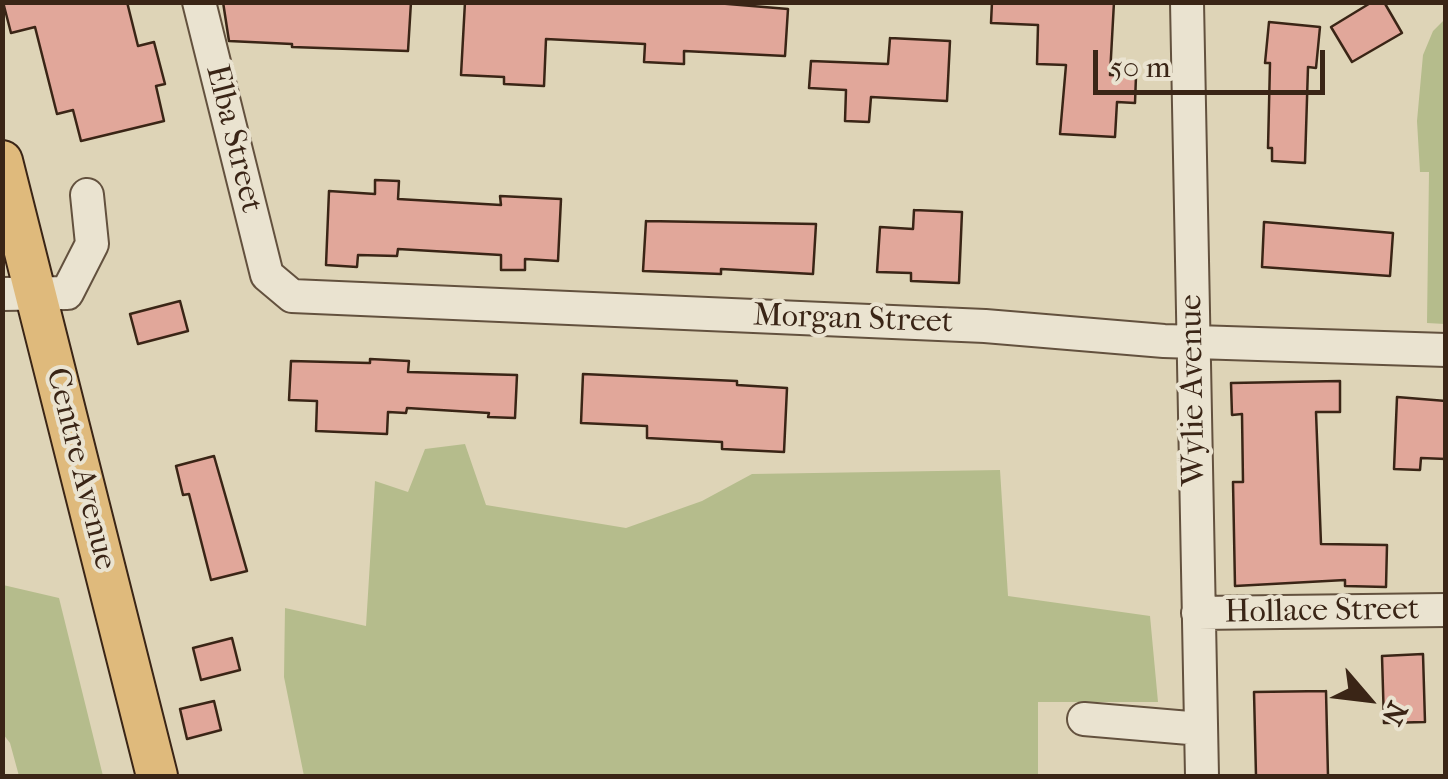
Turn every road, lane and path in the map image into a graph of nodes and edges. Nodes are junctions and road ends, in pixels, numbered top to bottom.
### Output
1 (199, 2) edge
2 (1187, 2) edge
3 (2, 160) edge
4 (87, 195) dead end
5 (267, 275) joint
6 (19, 294) edge
7 (1193, 342) junction
8 (1446, 350) edge
9 (1446, 610) edge
10 (1198, 614) junction
11 (1084, 720) dead end
12 (1201, 729) junction
13 (158, 776) edge
14 (1202, 776) edge

1 - 5 street, Elba Street
2 - 7 street, Wylie Avenue
3 - 6 main road, Centre Avenue
4 - 6 street
5 - 7 street, Morgan Street
6 - 13 main road, Centre Avenue
7 - 8 street, Morgan Street
7 - 10 street, Wylie Avenue
9 - 10 street, Hollace Street
10 - 12 street, Wylie Avenue
11 - 12 street
12 - 14 street, Wylie Avenue

